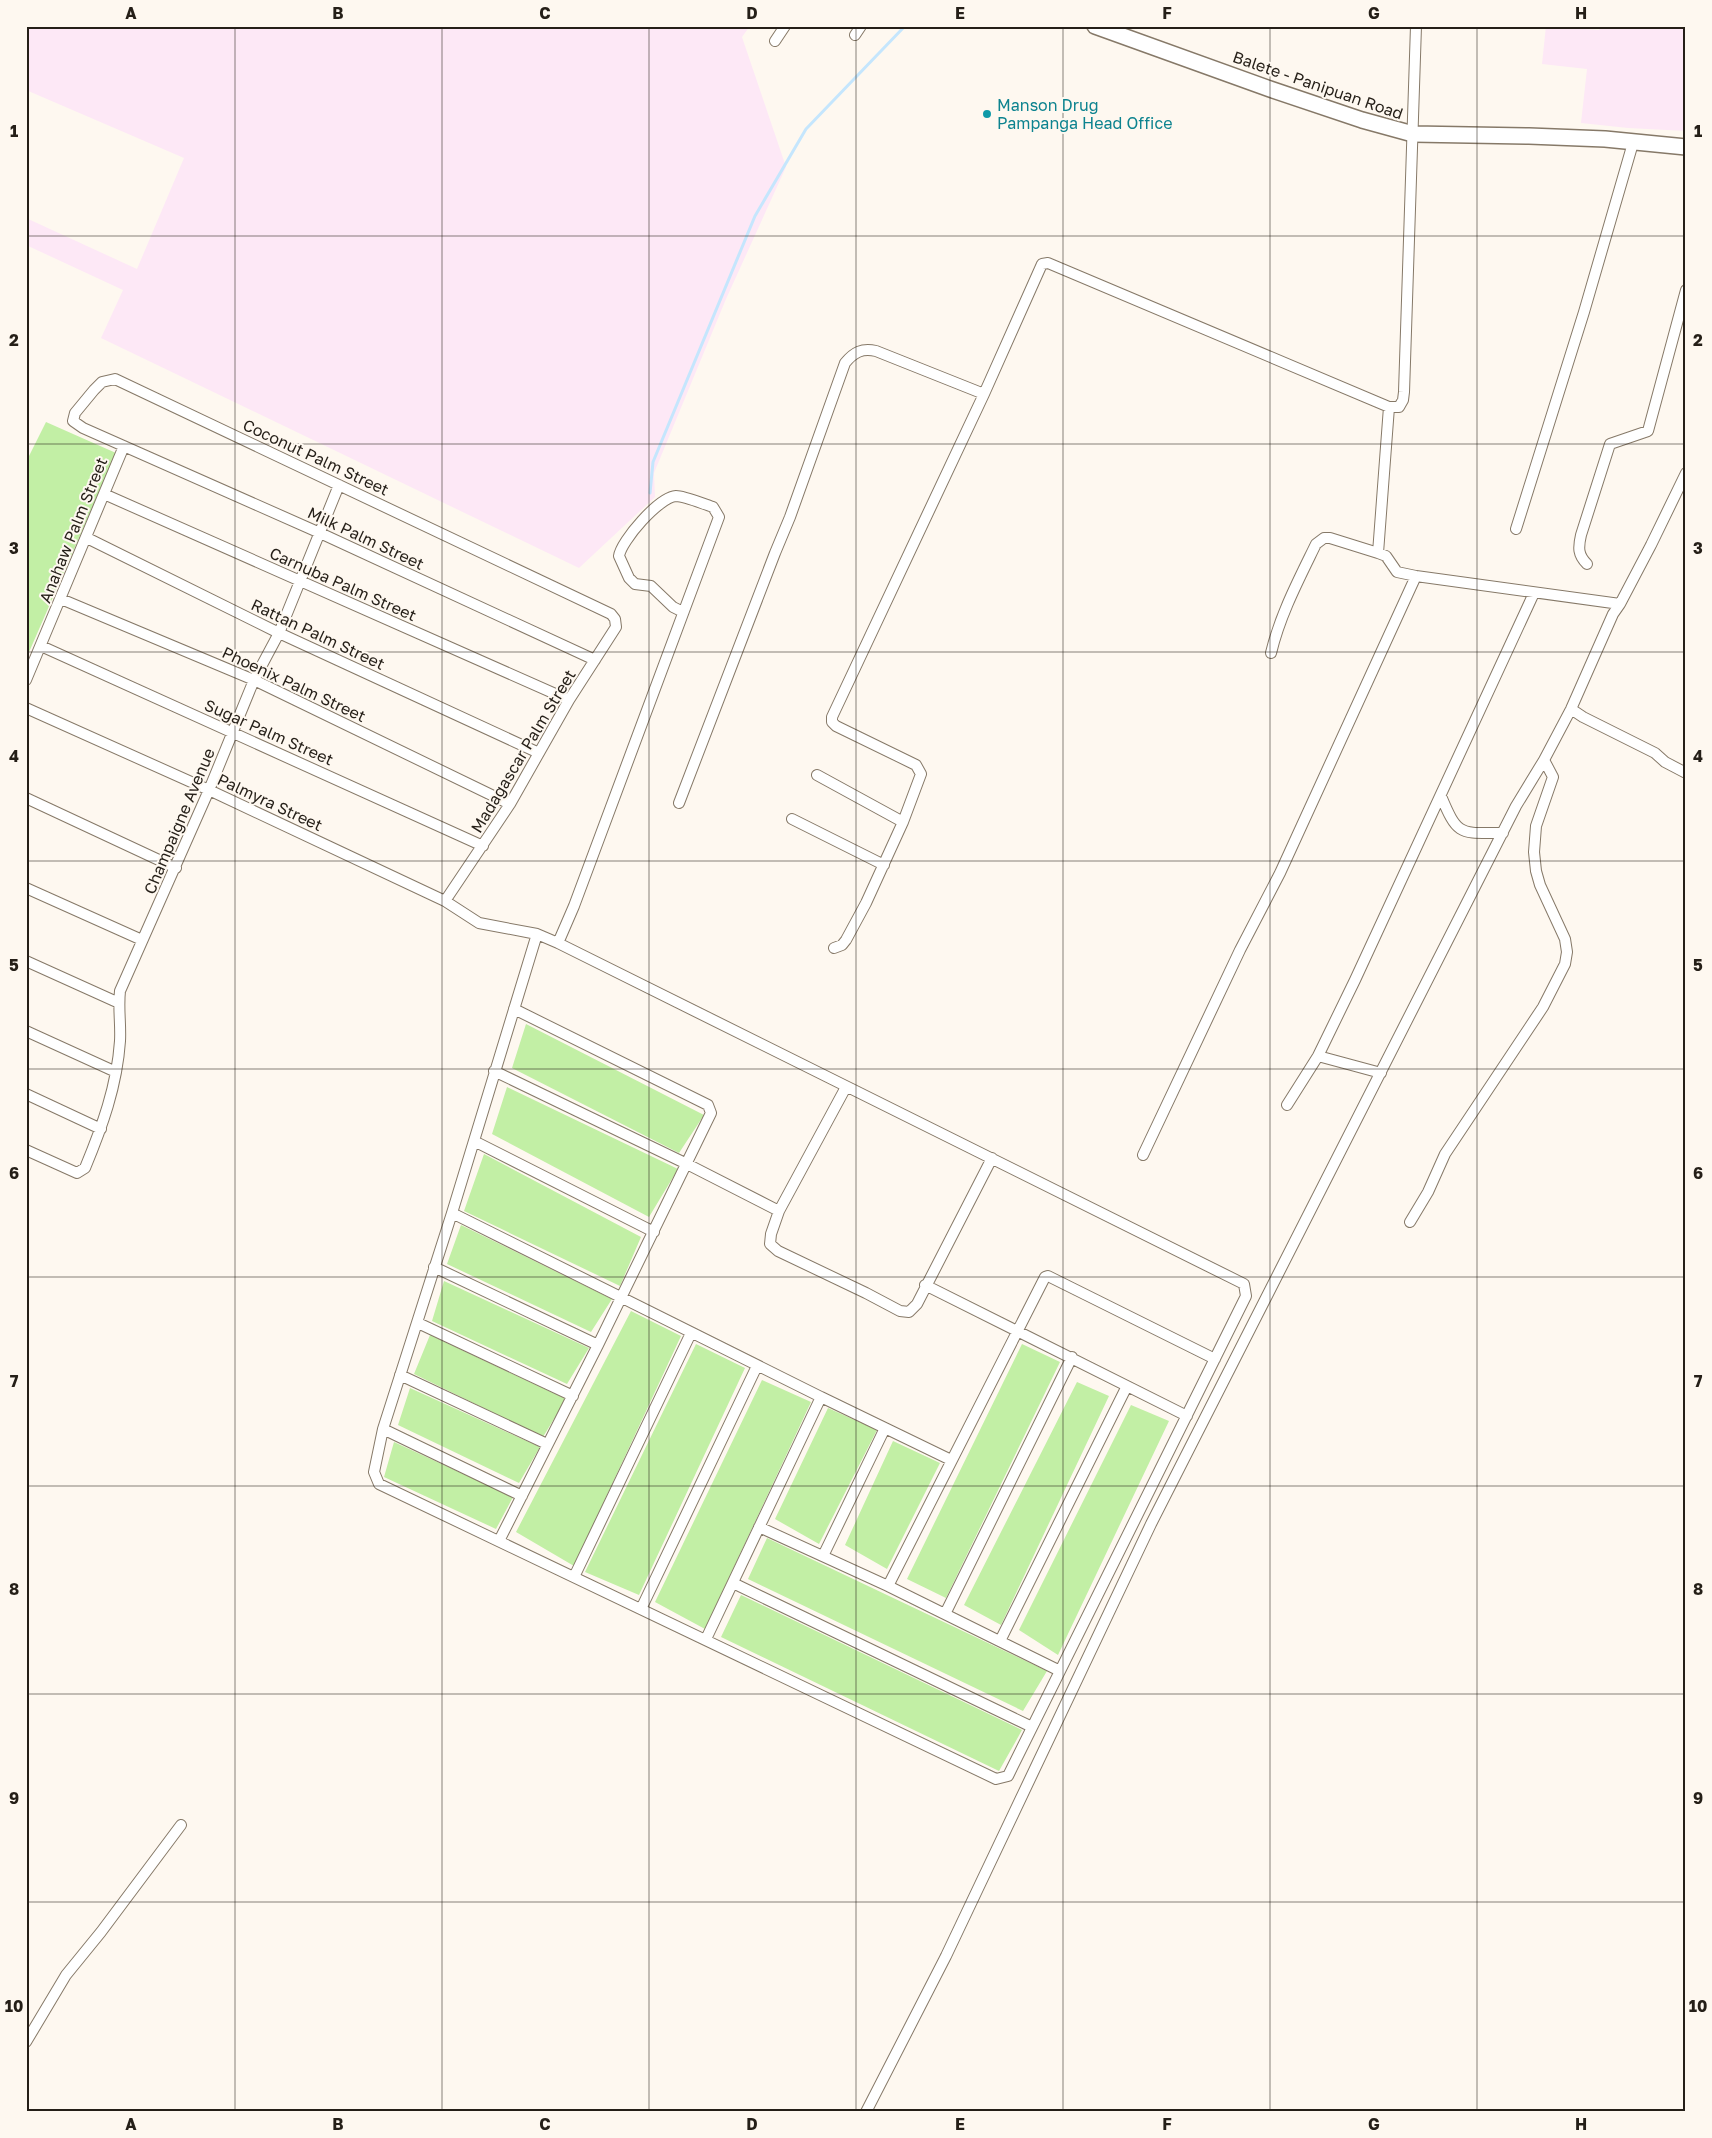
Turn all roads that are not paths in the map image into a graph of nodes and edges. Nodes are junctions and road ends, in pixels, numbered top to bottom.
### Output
1 (785, 26) edge
2 (1095, 26) edge
3 (1416, 26) edge
4 (774, 41) dead end
5 (1413, 134) junction
6 (1633, 143) junction
7 (1686, 147) edge
8 (1686, 290) edge
9 (984, 394) junction
10 (1389, 407) junction
11 (124, 446) junction
12 (1686, 473) edge
13 (339, 485) junction
14 (104, 494) junction
15 (1516, 529) dead end
16 (320, 534) junction
17 (87, 538) junction
18 (1378, 553) junction
19 (1587, 564) dead end
20 (1416, 576) junction
21 (301, 582) junction
22 (1534, 593) junction
23 (62, 600) junction
24 (1620, 604) junction
25 (683, 612) junction
26 (611, 614) joint
27 (279, 633) junction
28 (41, 646) junction
29 (1272, 653) dead end
30 (595, 660) junction
31 (26, 680) edge
32 (254, 680) junction
33 (569, 700) junction
34 (26, 708) edge
35 (1571, 709) junction
36 (234, 732) junction
37 (539, 753) junction
38 (1544, 760) junction
39 (1686, 773) edge
40 (817, 775) dead end
41 (209, 790) junction
42 (1441, 796) junction
43 (26, 798) edge
44 (679, 803) dead end
45 (510, 804) junction
46 (792, 819) dead end
47 (903, 822) junction
48 (1503, 833) junction
49 (483, 846) junction
50 (884, 864) junction
51 (176, 868) junction
52 (26, 888) edge
53 (445, 901) junction
54 (537, 934) junction
55 (142, 940) junction
56 (558, 943) junction
57 (834, 948) dead end
58 (26, 961) edge
59 (119, 1003) junction
60 (514, 1009) junction
61 (26, 1030) edge
62 (1318, 1056) junction
63 (494, 1071) junction
64 (116, 1072) junction
65 (1381, 1073) junction
66 (846, 1087) junction
67 (26, 1094) edge
68 (1287, 1105) dead end
69 (101, 1129) junction
70 (474, 1141) junction
71 (26, 1150) edge
72 (1143, 1156) dead end
73 (992, 1158) junction
74 (687, 1164) junction
75 (779, 1212) junction
76 (452, 1213) junction
77 (1410, 1222) dead end
78 (654, 1232) junction
79 (434, 1267) junction
80 (925, 1285) junction
81 (621, 1298) junction
82 (418, 1323) junction
83 (1017, 1329) junction
84 (691, 1333) junction
85 (598, 1344) junction
86 (1072, 1357) junction
87 (1215, 1359) junction
88 (758, 1366) junction
89 (400, 1375) junction
90 (1127, 1386) junction
91 (573, 1396) junction
92 (821, 1397) junction
93 (1187, 1416) junction
94 (885, 1428) junction
95 (383, 1429) junction
96 (547, 1444) junction
97 (951, 1460) junction
98 (522, 1496) junction
99 (759, 1526) junction
100 (499, 1541) junction
101 (823, 1556) junction
102 (574, 1577) junction
103 (733, 1583) junction
104 (888, 1586) junction
105 (641, 1609) junction
106 (945, 1614) junction
107 (706, 1639) junction
108 (1000, 1641) junction
109 (1060, 1671) junction
110 (1032, 1727) junction
111 (181, 1825) dead end
112 (26, 2042) edge
113 (866, 2112) edge

1 - 4 street
2 - 5 main road, Balete - Panipuan Road
3 - 5 street
5 - 6 main road, Balete - Panipuan Road
5 - 10 street
6 - 7 main road, Balete - Panipuan Road
6 - 15 street
8 - 19 street
9 - 10 street
9 - 44 street
9 - 47 street
10 - 18 street
11 - 13 street, Coconut Palm Street
11 - 14 street, Anahaw Palm Street
11 - 16 street, Milk Palm Street
12 - 24 street
13 - 16 street, Champaigne Avenue
13 - 26 street, Coconut Palm Street
14 - 17 street, Anahaw Palm Street
14 - 21 street, Carnuba Palm Street
16 - 21 street, Champaigne Avenue
16 - 30 street, Milk Palm Street
17 - 23 street, Anahaw Palm Street
17 - 27 street, Rattan Palm Street
18 - 20 street
18 - 29 street
20 - 22 street
20 - 72 street
21 - 27 street, Champaigne Avenue
21 - 33 street, Carnuba Palm Street
22 - 24 street
22 - 42 street
23 - 28 street, Anahaw Palm Street
23 - 32 street, Phoenix Palm Street
24 - 35 street
25 - 25 street
25 - 56 street
26 - 30 street, Madagascar Palm Street
27 - 32 street, Champaigne Avenue
27 - 37 street, Rattan Palm Street
28 - 31 street, Anahaw Palm Street
28 - 36 street, Sugar Palm Street
30 - 33 street, Madagascar Palm Street
32 - 36 street, Champaigne Avenue
32 - 45 street, Phoenix Palm Street
33 - 37 street, Madagascar Palm Street
34 - 41 street, Palmyra Street
35 - 38 street
35 - 39 street
36 - 41 street, Champaigne Avenue
36 - 49 street, Sugar Palm Street
37 - 45 street, Madagascar Palm Street
38 - 48 street
38 - 77 street
40 - 47 street
41 - 51 street, Champaigne Avenue
41 - 53 street, Palmyra Street
42 - 48 street
42 - 62 street
43 - 51 street
45 - 49 street, Madagascar Palm Street
46 - 50 street
47 - 50 street
48 - 65 street
49 - 53 street, Madagascar Palm Street
50 - 57 street
51 - 55 street, Champaigne Avenue
52 - 55 street
53 - 54 street, Palmyra Street
54 - 56 street, Palmyra Street
54 - 60 street
55 - 59 street, Champaigne Avenue
56 - 66 street, Palmyra Street
58 - 59 street
59 - 64 street, Champaigne Avenue
60 - 63 street
60 - 74 street
61 - 64 street
62 - 65 street
62 - 68 street
63 - 70 street
63 - 74 street
64 - 69 street, Champaigne Avenue
65 - 113 street
66 - 73 street, Palmyra Street
66 - 75 street
67 - 69 street
69 - 71 street, Champaigne Avenue
70 - 76 street
70 - 78 street
73 - 80 street
73 - 87 street, Palmyra Street
74 - 75 street
74 - 78 street
75 - 80 street
76 - 79 street
76 - 81 street
78 - 81 street
79 - 82 street
79 - 85 street
80 - 83 street
81 - 84 street
81 - 85 street
82 - 89 street
82 - 91 street
83 - 86 street
83 - 87 street
83 - 97 street
84 - 88 street
84 - 102 street
85 - 91 street
86 - 90 street
86 - 106 street
87 - 93 street
88 - 92 street
88 - 105 street
89 - 95 street
89 - 96 street
90 - 93 street
90 - 108 street
91 - 96 street
92 - 94 street
92 - 99 street
93 - 109 street
94 - 97 street
94 - 101 street
95 - 98 street
95 - 100 street
96 - 98 street
97 - 104 street
98 - 100 street
99 - 101 street
99 - 103 street
100 - 102 street
101 - 104 street
102 - 105 street
103 - 107 street
103 - 110 street
104 - 106 street
105 - 107 street
106 - 108 street
107 - 110 street
108 - 109 street
109 - 110 street
111 - 112 street

